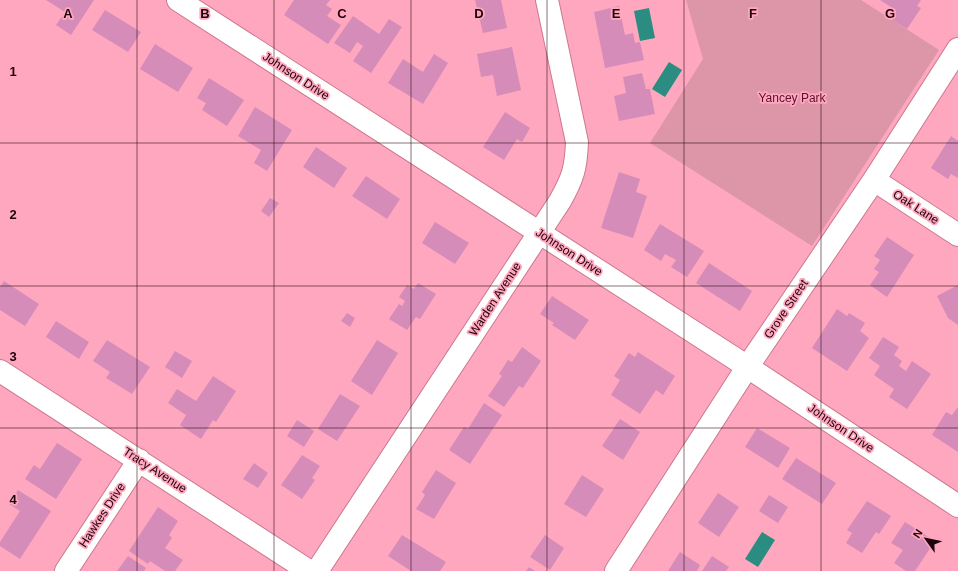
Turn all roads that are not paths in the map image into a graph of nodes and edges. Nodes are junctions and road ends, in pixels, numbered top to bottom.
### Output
1 (178, 0) edge
2 (547, 0) edge
3 (958, 49) edge
4 (874, 180) junction
5 (539, 232) junction
6 (958, 235) edge
7 (748, 366) junction
8 (0, 371) edge
9 (139, 460) junction
10 (958, 506) edge
11 (66, 571) edge
12 (309, 571) edge
13 (317, 571) edge
14 (616, 571) edge

1 - 5 street, Johnson Drive
2 - 5 street, Warden Avenue
3 - 4 street, Grove Street
4 - 6 street, Oak Lane
4 - 7 street, Grove Street
5 - 7 street, Johnson Drive
5 - 13 street, Warden Avenue
7 - 10 street, Johnson Drive
7 - 14 street, Grove Street
8 - 9 street, Tracy Avenue
9 - 11 street, Hawkes Drive
9 - 12 street, Tracy Avenue

